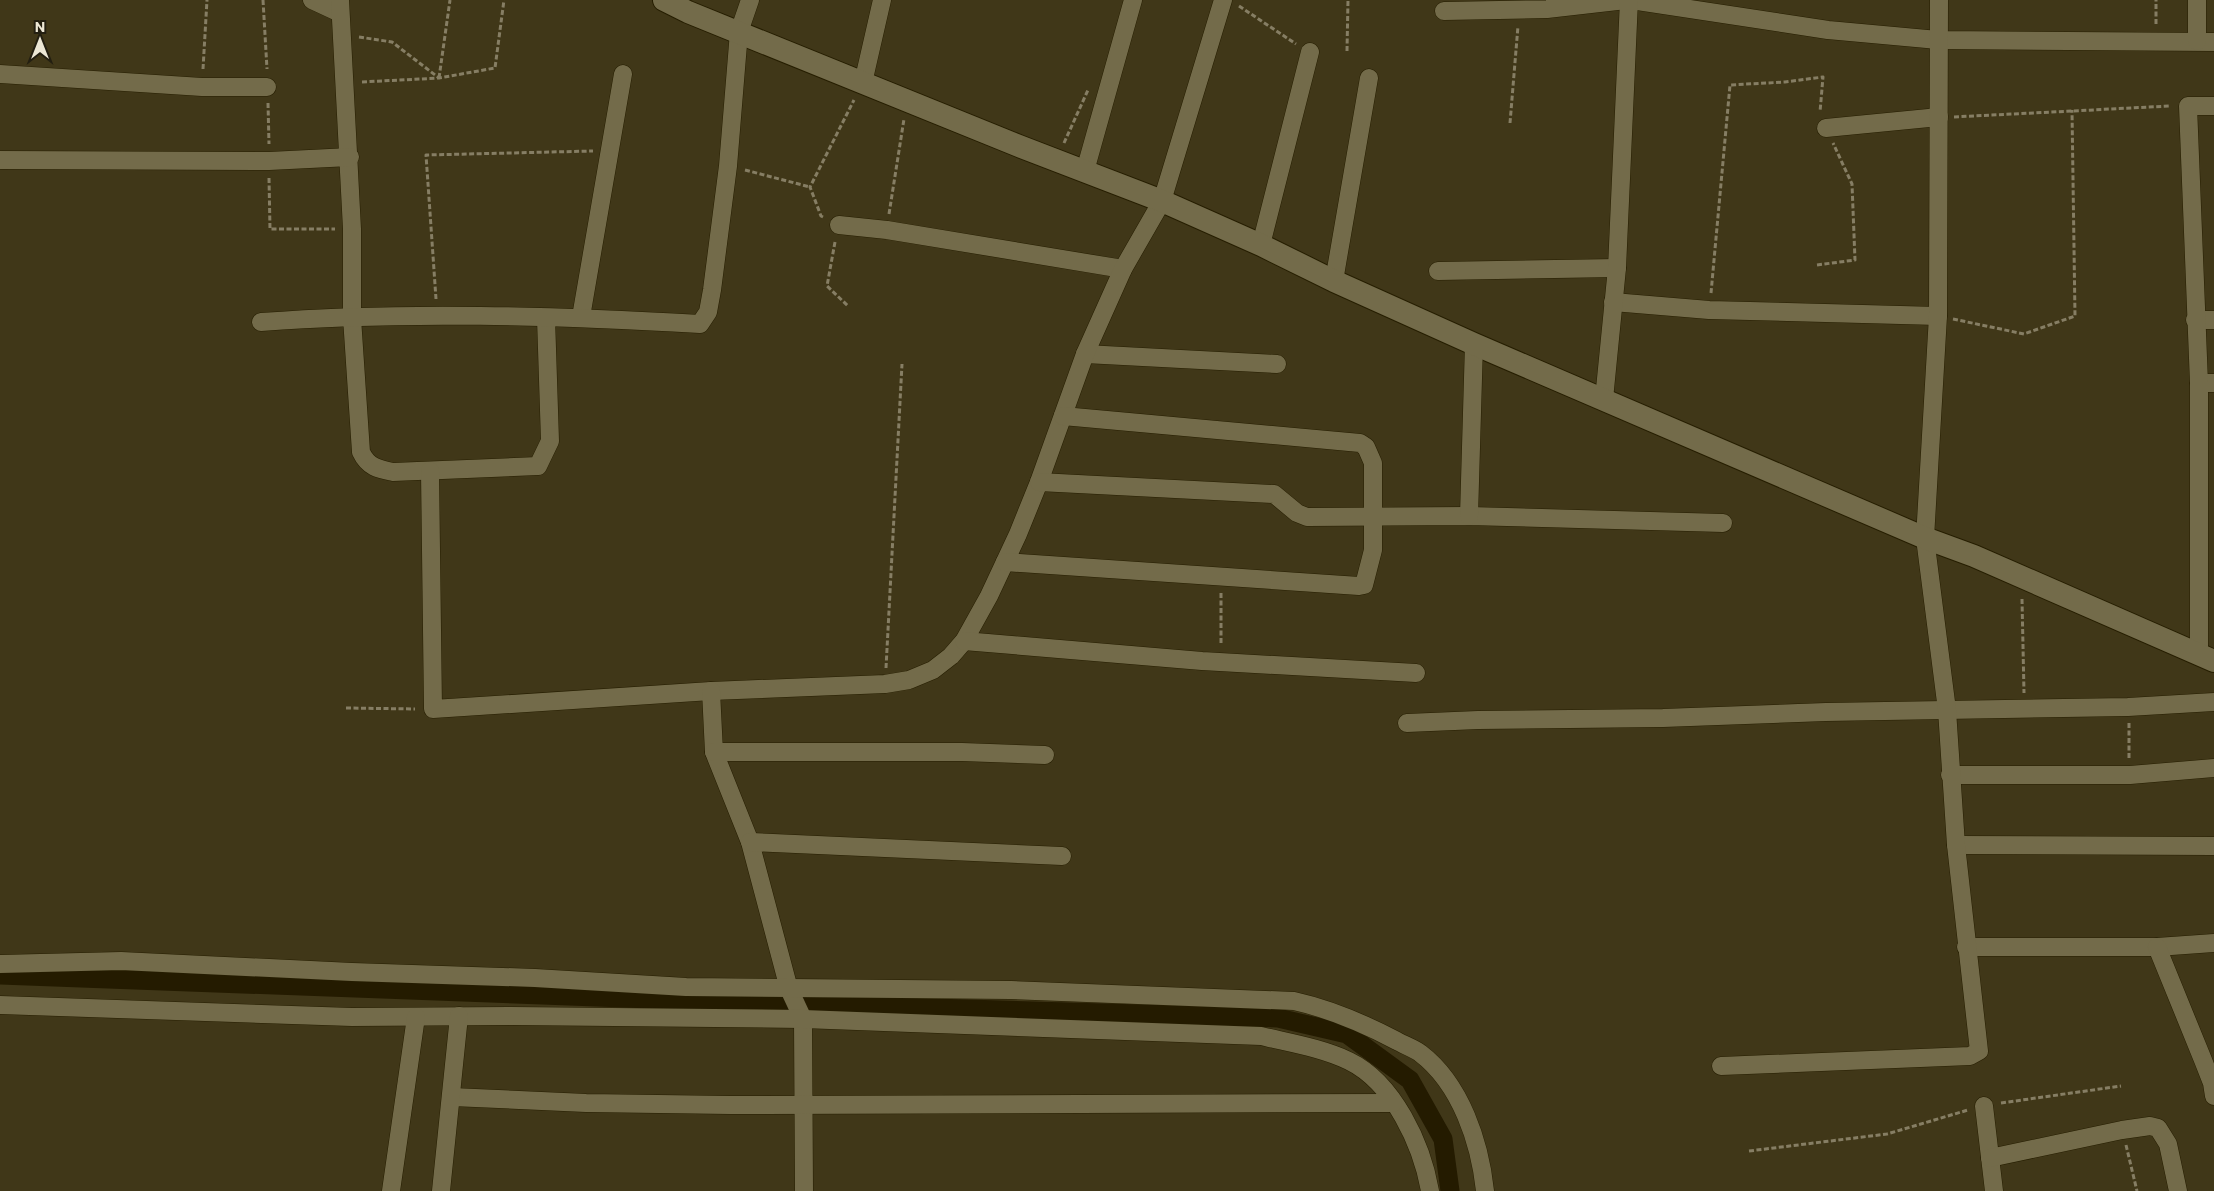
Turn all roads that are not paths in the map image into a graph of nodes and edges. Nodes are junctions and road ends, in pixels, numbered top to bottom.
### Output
1 (312, 0) edge
2 (664, 0) edge
3 (750, 0) edge
4 (882, 0) edge
5 (1133, 0) edge
6 (1629, 0) edge
7 (1939, 0) edge
8 (2197, 0) edge
9 (1598, 2) edge
10 (1231, 3) edge
11 (1547, 5) edge
12 (340, 6) edge
13 (1444, 11) dead end
14 (739, 32) junction
15 (1938, 40) junction
16 (2206, 41) edge
17 (1310, 52) road end
18 (0, 74) edge
19 (624, 74) dead end
20 (1369, 78) dead end
21 (863, 83) junction
22 (267, 87) road end
23 (2214, 106) edge
24 (1939, 118) junction
25 (1826, 128) road end
26 (350, 158) junction
27 (0, 160) edge
28 (1085, 171) junction
29 (1162, 201) junction
30 (839, 226) road end
31 (1261, 245) junction
32 (1617, 268) junction
33 (1123, 270) junction
34 (1438, 271) dead end
35 (1334, 281) junction
36 (1613, 302) junction
37 (1938, 316) junction
38 (581, 317) junction
39 (352, 318) junction
40 (546, 318) junction
41 (2195, 320) junction
42 (2214, 320) edge
43 (261, 322) dead end
44 (1474, 344) junction
45 (1085, 354) junction
46 (1277, 364) dead end
47 (2206, 383) edge
48 (1604, 399) junction
49 (1063, 416) junction
50 (2206, 464) edge
51 (430, 471) junction
52 (1039, 482) junction
53 (1374, 516) junction
54 (1469, 516) junction
55 (2206, 522) edge
56 (1723, 523) dead end
57 (1925, 538) junction
58 (1005, 562) junction
59 (964, 641) junction
60 (2207, 658) edge
61 (1416, 673) dead end
62 (711, 690) junction
63 (2214, 702) edge
64 (1947, 710) junction
65 (1407, 723) dead end
66 (714, 752) junction
67 (1045, 755) dead end
68 (2214, 768) edge
69 (1950, 775) junction
70 (750, 842) junction
71 (1956, 845) junction
72 (2214, 846) edge
73 (1062, 856) dead end
74 (2214, 943) edge
75 (2157, 947) junction
76 (1966, 948) junction
77 (0, 964) edge
78 (789, 989) junction
79 (0, 1005) edge
80 (458, 1016) junction
81 (416, 1017) junction
82 (803, 1019) junction
83 (1721, 1066) dead end
84 (2214, 1096) edge
85 (452, 1097) junction
86 (804, 1103) junction
87 (1393, 1103) junction
88 (1984, 1106) road end
89 (1990, 1158) junction
90 (391, 1191) edge
91 (441, 1191) edge
92 (804, 1191) edge
93 (1430, 1191) edge
94 (1485, 1191) edge
95 (1994, 1191) edge
96 (2178, 1191) edge

1 - 12 street
2 - 14 street
3 - 14 street
4 - 21 street
5 - 28 street
6 - 9 street
6 - 15 street
6 - 32 street
7 - 15 street
8 - 16 street
9 - 11 street
10 - 29 street
11 - 13 street
12 - 26 street
14 - 21 street
14 - 38 street
15 - 16 street
15 - 24 street
17 - 31 street
18 - 22 street
19 - 38 street
20 - 35 street
21 - 28 street
23 - 41 street
24 - 25 street
24 - 37 street
26 - 27 street
26 - 39 street
28 - 29 street
29 - 31 street
29 - 33 street
30 - 33 street
31 - 35 street
32 - 34 street
32 - 36 street
33 - 45 street
35 - 44 street
36 - 37 street
36 - 48 street
37 - 57 street
38 - 40 street
39 - 40 street
39 - 43 street
39 - 51 street
40 - 51 street
41 - 42 street
41 - 47 street
44 - 48 street
44 - 54 street
45 - 46 street
45 - 49 street
47 - 50 street
48 - 57 street
49 - 52 street
49 - 53 street
50 - 55 street
51 - 62 street
52 - 53 street
52 - 58 street
53 - 54 street
53 - 58 street
54 - 56 street
55 - 60 street
57 - 60 street
57 - 64 street
58 - 59 street
59 - 61 street
59 - 62 street
62 - 66 street
63 - 64 street
64 - 65 street
64 - 69 street
66 - 67 street
66 - 70 street
68 - 69 street
69 - 71 street
70 - 73 street
70 - 78 street
71 - 72 street
71 - 76 street
74 - 75 street
75 - 76 street
75 - 84 street
76 - 83 street
77 - 78 street
78 - 82 street
78 - 94 street
79 - 81 street
80 - 81 street
80 - 82 street
80 - 85 street
81 - 90 street
82 - 86 street
82 - 87 street
85 - 86 street
85 - 91 street
86 - 87 street
86 - 92 street
87 - 93 street
88 - 89 street
89 - 95 street
89 - 96 street

